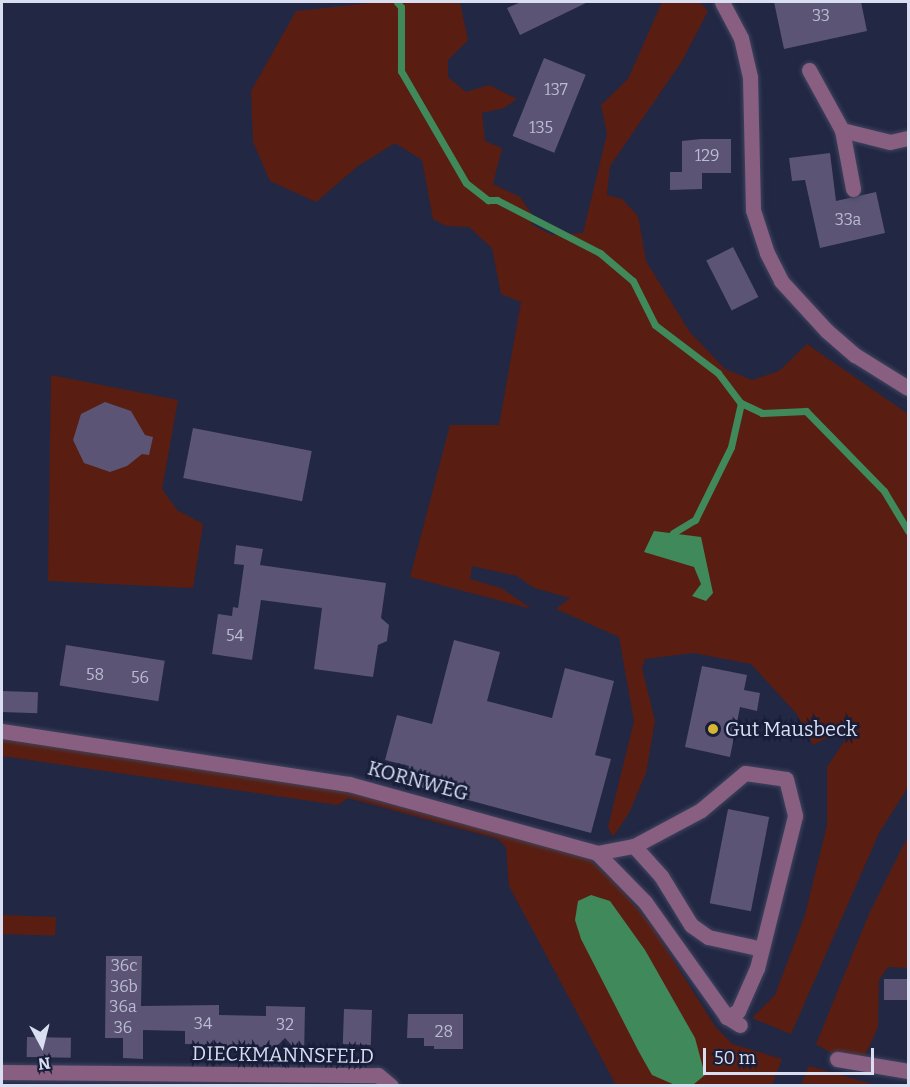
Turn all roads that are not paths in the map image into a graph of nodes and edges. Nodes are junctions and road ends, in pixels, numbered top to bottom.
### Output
1 (722, 2) edge
2 (809, 70) dead end
3 (842, 130) junction
4 (909, 138) edge
5 (853, 189) dead end
6 (909, 388) edge
7 (2, 731) edge
8 (634, 846) junction
9 (597, 853) junction
10 (762, 949) junction
11 (837, 1059) dead end
12 (909, 1071) edge
13 (2, 1072) edge
14 (170, 1080) edge
15 (391, 1086) edge

1 - 6 street
2 - 3 street
3 - 4 street
3 - 5 street
7 - 9 street, KORNWEG
8 - 9 street
8 - 10 street
8 - 10 street
9 - 10 street
11 - 12 street
13 - 14 street, DIECKMANNSFELD
14 - 15 street, DIECKMANNSFELD

